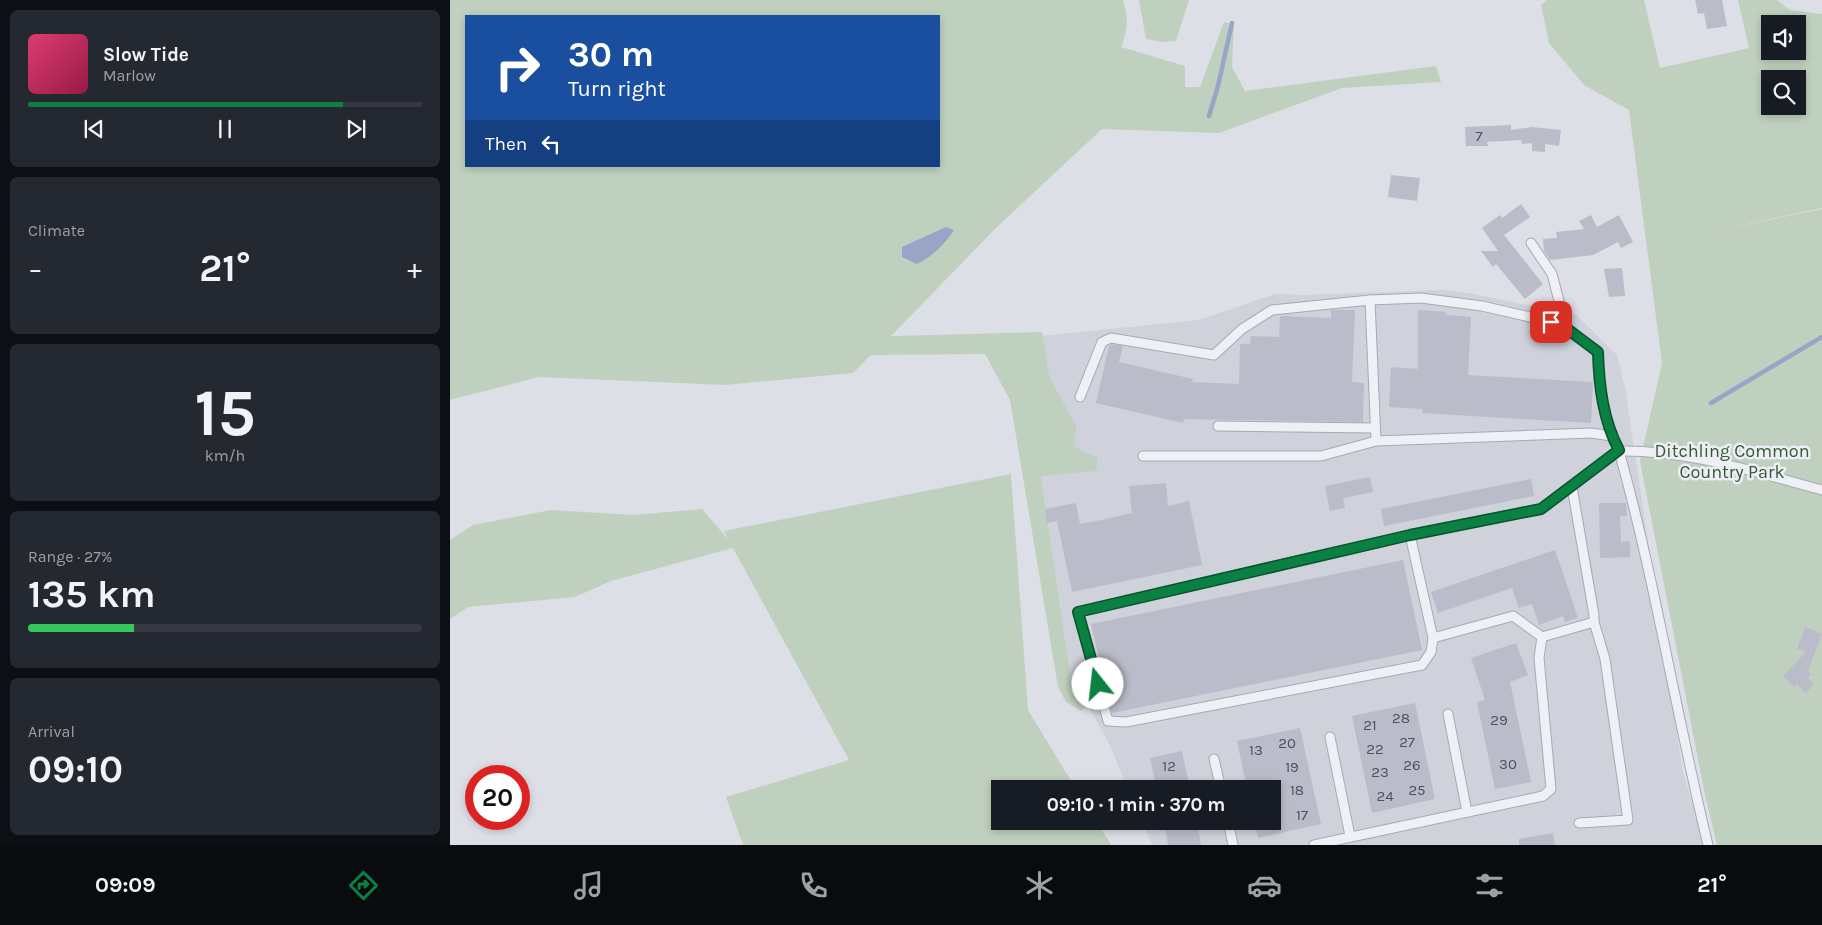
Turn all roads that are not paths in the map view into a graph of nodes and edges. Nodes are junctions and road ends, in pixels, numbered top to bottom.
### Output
1 (1531, 243) dead end
2 (1370, 300) junction
3 (1566, 328) junction
4 (1080, 397) dead end
5 (1218, 426) dead end
6 (1375, 428) junction
7 (1611, 436) junction
8 (1376, 441) junction
9 (1619, 450) junction
10 (1142, 456) dead end
11 (1572, 487) junction
12 (1822, 490) edge
13 (1410, 535) junction
14 (1594, 622) junction
15 (1542, 637) junction
16 (1433, 638) junction
17 (1448, 714) dead end
18 (1330, 737) dead end
19 (1214, 759) dead end
20 (1218, 780) edge
21 (1467, 812) junction
22 (1579, 823) dead end
23 (1230, 830) edge
24 (1350, 836) junction
25 (1233, 845) edge
26 (1314, 845) edge
27 (1708, 845) edge

1 - 3 lane
2 - 3 lane
2 - 4 lane
2 - 6 lane
3 - 7 lane
5 - 6 lane
6 - 8 lane
7 - 8 lane
7 - 9 lane
8 - 10 lane
9 - 11 lane
9 - 12 lane
9 - 27 lane
11 - 13 lane
11 - 14 lane
13 - 16 lane
13 - 16 lane
14 - 15 lane
14 - 22 lane
15 - 16 lane
15 - 21 lane
17 - 21 lane
18 - 24 lane
19 - 20 lane
21 - 24 lane
23 - 25 lane
24 - 26 lane

